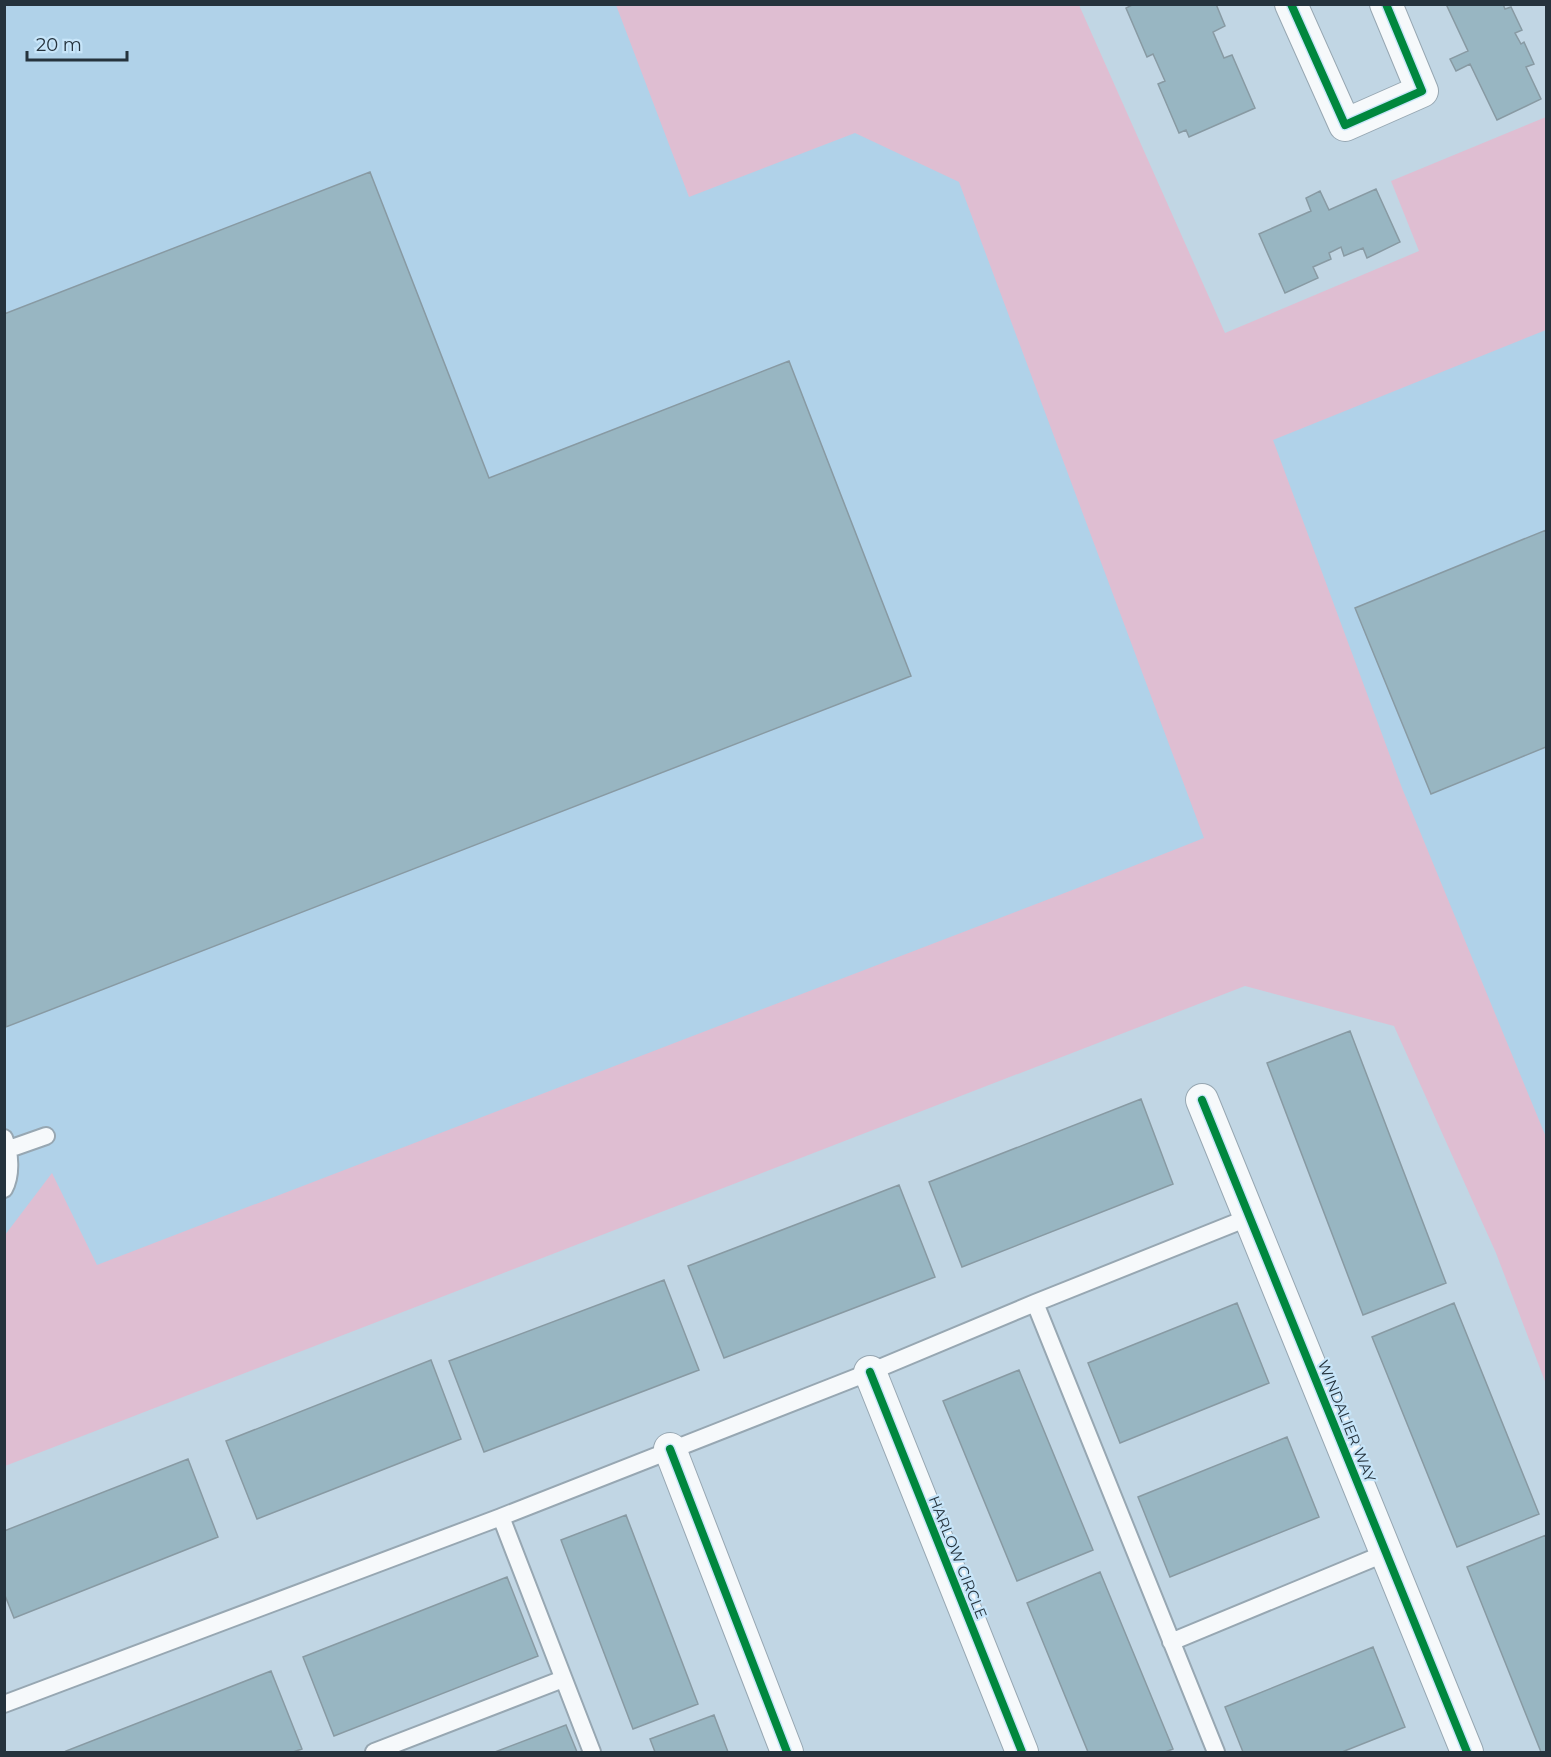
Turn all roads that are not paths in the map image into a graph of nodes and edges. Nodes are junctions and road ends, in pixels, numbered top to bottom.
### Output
1 (1291, 4) edge
2 (1386, 4) edge
3 (1202, 1100) dead end
4 (46, 1136) dead end
5 (7, 1144) edge
6 (4, 1189) edge
7 (1250, 1217) junction
8 (1035, 1303) junction
9 (870, 1372) junction
10 (670, 1449) junction
11 (501, 1517) junction
12 (1386, 1553) junction
13 (1172, 1642) junction
14 (563, 1679) junction
15 (4, 1704) edge
16 (374, 1752) edge
17 (591, 1752) edge
18 (787, 1752) edge
19 (1022, 1752) edge
20 (1216, 1752) edge
21 (1467, 1752) edge

1 - 2 street
3 - 7 street, WINDALIER WAY
4 - 5 lane
5 - 6 lane
7 - 8 lane
7 - 12 street, WINDALIER WAY
8 - 9 lane
8 - 13 lane
9 - 10 lane
9 - 19 street, HARLOW CIRCLE
10 - 11 lane
10 - 18 street
11 - 14 lane
11 - 15 lane
12 - 13 lane
12 - 21 street, WINDALIER WAY
13 - 20 lane
14 - 16 lane
14 - 17 lane

